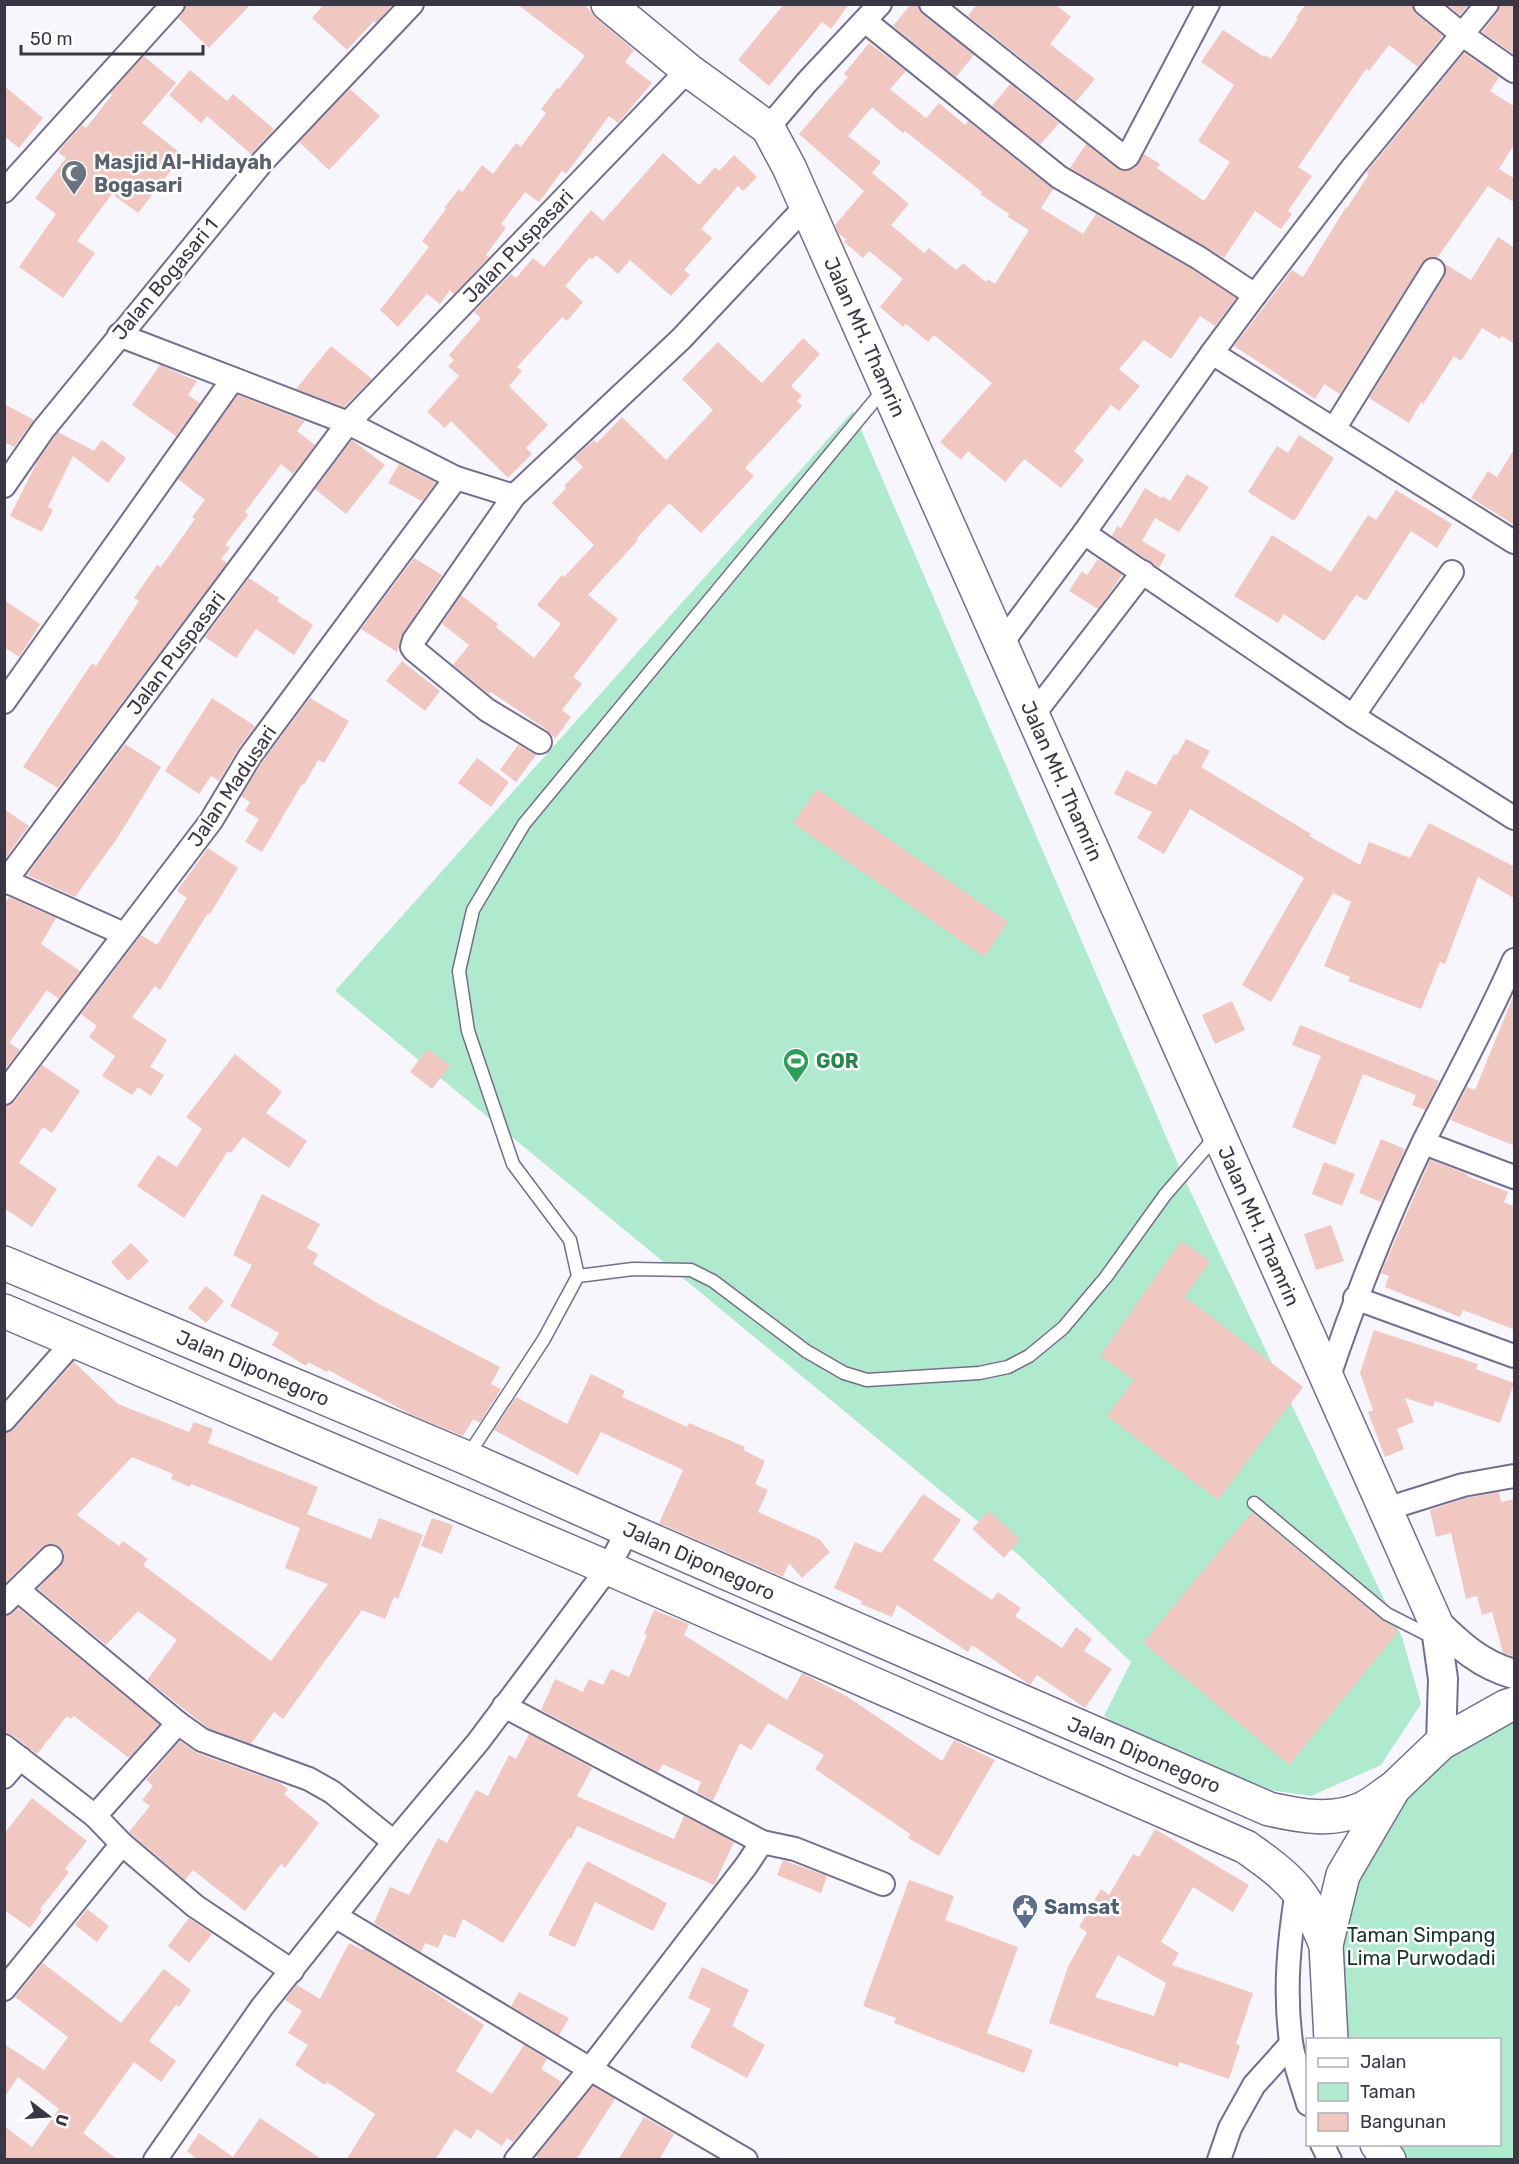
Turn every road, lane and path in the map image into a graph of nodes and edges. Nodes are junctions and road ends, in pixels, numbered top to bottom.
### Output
1 (173, 4) edge
2 (412, 4) edge
3 (608, 4) edge
4 (880, 4) edge
5 (931, 4) edge
6 (1208, 4) edge
7 (1425, 4) edge
8 (1487, 4) edge
9 (865, 21) junction
10 (1464, 36) junction
11 (688, 70) junction
12 (1515, 71) edge
13 (768, 128) junction
14 (4, 191) edge
15 (807, 205) junction
16 (1433, 270) dead end
17 (1256, 295) junction
18 (119, 335) junction
19 (1212, 352) junction
20 (233, 379) junction
21 (886, 386) junction
22 (348, 423) junction
23 (1335, 429) junction
24 (456, 477) junction
25 (4, 486) edge
26 (514, 496) junction
27 (1084, 533) junction
28 (1515, 542) edge
29 (1143, 572) junction
30 (1452, 572) dead end
31 (1001, 644) junction
32 (4, 702) edge
33 (1033, 715) junction
34 (1353, 716) junction
35 (540, 742) dead end
36 (1515, 818) edge
37 (5, 882) edge
38 (124, 934) junction
39 (1515, 960) edge
40 (1506, 1003) edge
41 (4, 1093) edge
42 (1218, 1134) junction
43 (1424, 1143) junction
44 (1515, 1177) edge
45 (4, 1263) edge
46 (579, 1276) junction
47 (1355, 1298) junction
48 (4, 1311) edge
49 (75, 1340) junction
50 (1515, 1356) edge
51 (1328, 1379) junction
52 (4, 1420) edge
53 (466, 1458) junction
54 (1515, 1476) edge
55 (1254, 1503) dead end
56 (1386, 1509) junction
57 (628, 1530) junction
58 (51, 1557) dead end
59 (608, 1568) junction
60 (11, 1596) edge
61 (1437, 1631) junction
62 (1515, 1674) edge
63 (1515, 1704) edge
64 (504, 1706) junction
65 (178, 1723) junction
66 (1441, 1743) junction
67 (12, 1752) edge
68 (4, 1777) edge
69 (1394, 1788) junction
70 (95, 1816) junction
71 (394, 1842) junction
72 (762, 1842) junction
73 (122, 1844) junction
74 (883, 1884) dead end
75 (1297, 1890) junction
76 (335, 1916) junction
77 (1326, 1945) junction
78 (292, 1971) junction
79 (4, 1989) edge
80 (1331, 2038) edge
81 (1291, 2044) junction
82 (590, 2069) junction
83 (1306, 2097) edge
84 (1323, 2146) edge
85 (1378, 2146) edge
86 (155, 2160) edge
87 (516, 2160) edge
88 (746, 2160) edge
89 (1219, 2160) edge
90 (1330, 2160) edge
91 (1389, 2160) edge

1 - 14 street
2 - 18 street, Jalan Bogasari 1
3 - 11 main road, Jalan MH. Thamrin
4 - 9 street
5 - 6 street
7 - 10 street
8 - 10 street
9 - 13 street
9 - 17 street
10 - 12 street
10 - 17 street
11 - 13 main road, Jalan MH. Thamrin
11 - 22 street, Jalan Puspasari
13 - 15 main road, Jalan MH. Thamrin
15 - 21 main road, Jalan MH. Thamrin
15 - 26 street
16 - 23 street
17 - 19 street
18 - 20 street
18 - 25 street, Jalan Bogasari 1
19 - 23 street
19 - 27 street
20 - 22 street
20 - 32 street
21 - 31 main road, Jalan MH. Thamrin
21 - 46 lane
22 - 24 street
22 - 37 street, Jalan Puspasari
23 - 28 street
24 - 26 street
24 - 38 street, Jalan Madusari
26 - 35 street
27 - 29 street
27 - 31 street
29 - 33 street
29 - 34 street
30 - 34 street
31 - 33 main road, Jalan MH. Thamrin
33 - 42 main road, Jalan MH. Thamrin
34 - 36 street
37 - 38 street
38 - 41 street, Jalan Madusari
39 - 40 street
40 - 43 street
42 - 46 lane
42 - 51 main road, Jalan MH. Thamrin
43 - 44 street
43 - 47 street
45 - 53 main road, Jalan Diponegoro
46 - 53 lane
47 - 50 street
47 - 51 street
48 - 49 main road
49 - 52 street
49 - 59 main road
51 - 56 main road, Jalan MH. Thamrin
53 - 57 main road, Jalan Diponegoro
54 - 56 street
55 - 61 lane
56 - 61 main road, Jalan MH. Thamrin
57 - 59 street
57 - 69 main road, Jalan Diponegoro
58 - 60 street
59 - 64 street
59 - 75 main road
60 - 65 street
61 - 62 street
61 - 66 street
63 - 66 main road
64 - 71 street
64 - 72 street
65 - 70 street
65 - 71 street
66 - 69 main road
67 - 68 street
67 - 70 street
69 - 77 main road
70 - 73 street
71 - 76 street
72 - 74 street
72 - 82 street
73 - 78 street
73 - 79 street
75 - 77 main road
75 - 81 street
76 - 78 street
76 - 82 street
77 - 80 main road
78 - 86 street
81 - 83 street
81 - 89 street
82 - 87 street
82 - 88 street
84 - 90 street
85 - 91 main road

